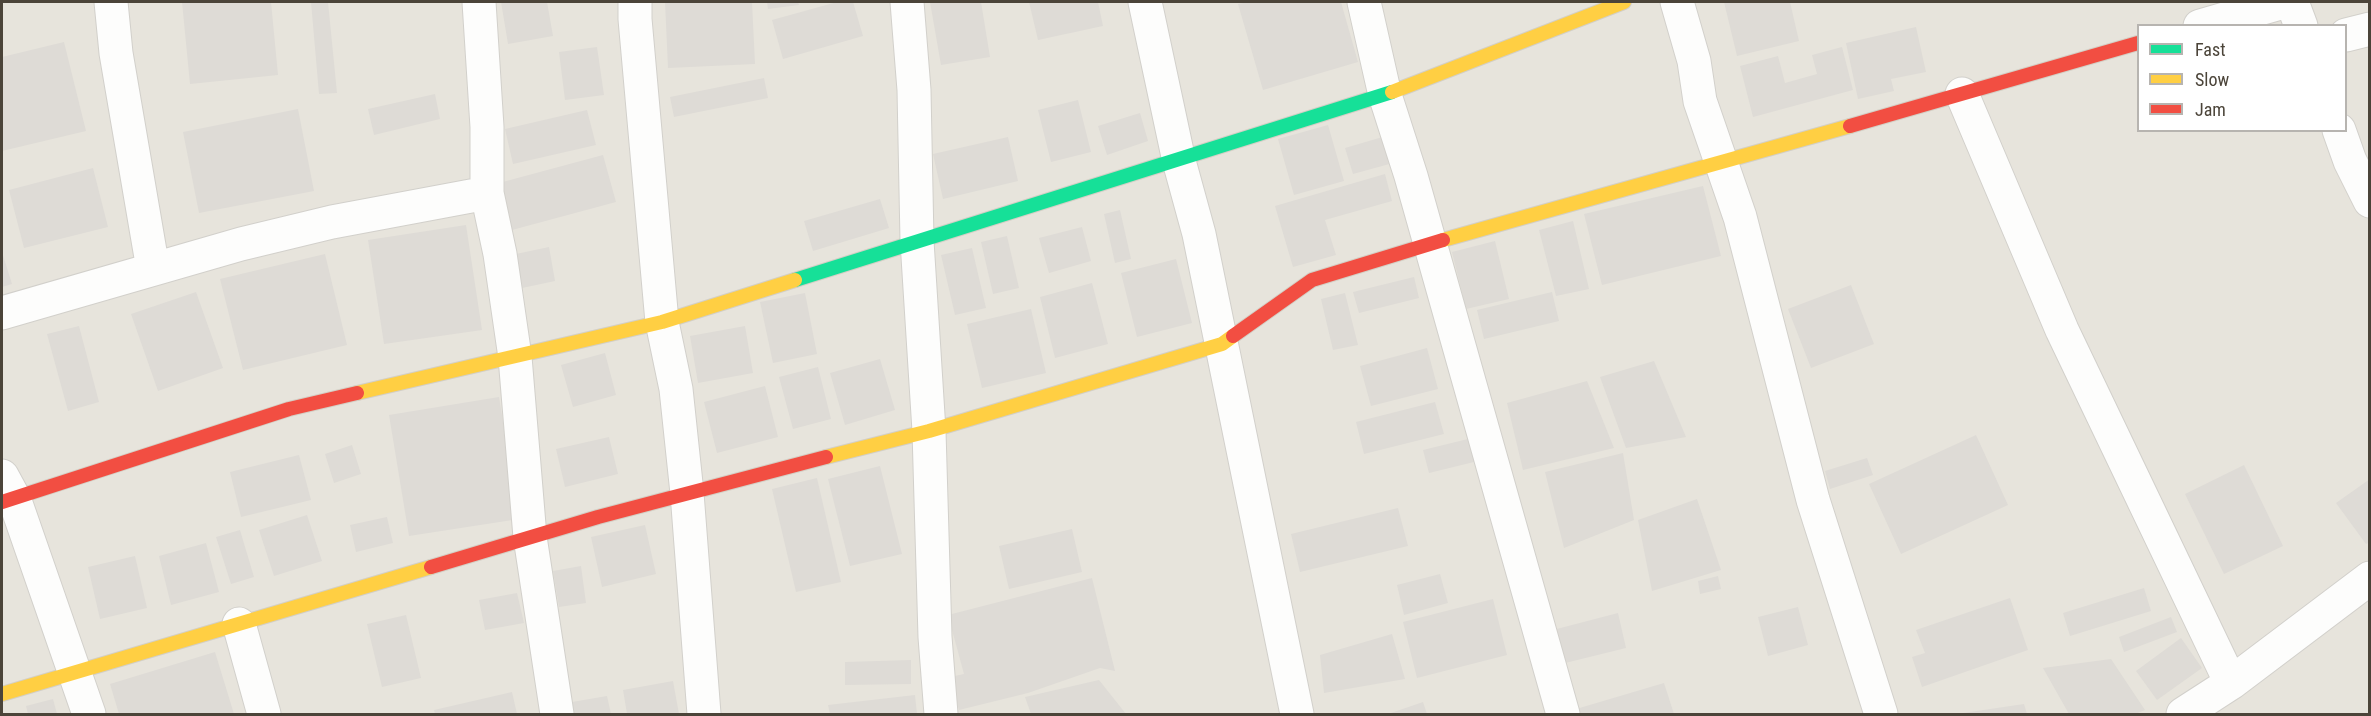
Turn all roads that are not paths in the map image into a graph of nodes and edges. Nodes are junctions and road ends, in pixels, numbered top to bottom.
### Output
1 (111, 2) edge
2 (480, 2) edge
3 (635, 2) edge
4 (907, 2) edge
5 (1145, 2) edge
6 (1364, 2) edge
7 (1624, 2) edge
8 (1677, 2) edge
9 (2284, 2) edge
10 (2292, 2) edge
11 (2207, 24) edge
12 (2300, 24) edge
13 (2370, 29) edge
14 (2347, 35) edge
15 (2137, 44) edge
16 (1962, 94) junction
17 (1385, 95) junction
18 (2340, 132) edge
19 (1179, 161) junction
20 (1721, 163) junction
21 (487, 193) junction
22 (2370, 201) edge
23 (917, 241) junction
24 (1429, 244) junction
25 (153, 269) junction
26 (2, 313) edge
27 (662, 322) junction
28 (1222, 344) junction
29 (515, 357) junction
30 (929, 431) junction
31 (6, 492) edge
32 (687, 493) junction
33 (530, 537) junction
34 (2370, 578) edge
35 (239, 624) junction
36 (75, 671) junction
37 (2231, 683) junction
38 (2, 694) edge
39 (89, 714) edge
40 (264, 714) edge
41 (557, 714) edge
42 (704, 714) edge
43 (940, 714) edge
44 (1297, 714) edge
45 (1563, 714) edge
46 (1881, 714) edge
47 (2183, 714) edge

1 - 25 street
2 - 21 street
3 - 27 street
4 - 23 street
5 - 19 street
6 - 17 street
7 - 17 street
8 - 20 street
9 - 11 street
10 - 12 street
13 - 14 street
15 - 16 street
16 - 20 street
16 - 37 street
17 - 19 street
17 - 24 street
18 - 22 street
19 - 23 street
19 - 28 street
20 - 24 street
20 - 46 street
21 - 25 street
21 - 29 street
23 - 27 street
23 - 30 street
24 - 28 street
24 - 45 street
25 - 26 street
27 - 29 street
27 - 32 street
28 - 30 street
28 - 44 street
29 - 31 street
29 - 33 street
30 - 32 street
30 - 43 street
31 - 36 street
32 - 33 street
32 - 42 street
33 - 35 street
33 - 41 street
34 - 37 street
35 - 36 street
35 - 40 street
36 - 38 street
36 - 39 street
37 - 47 street

